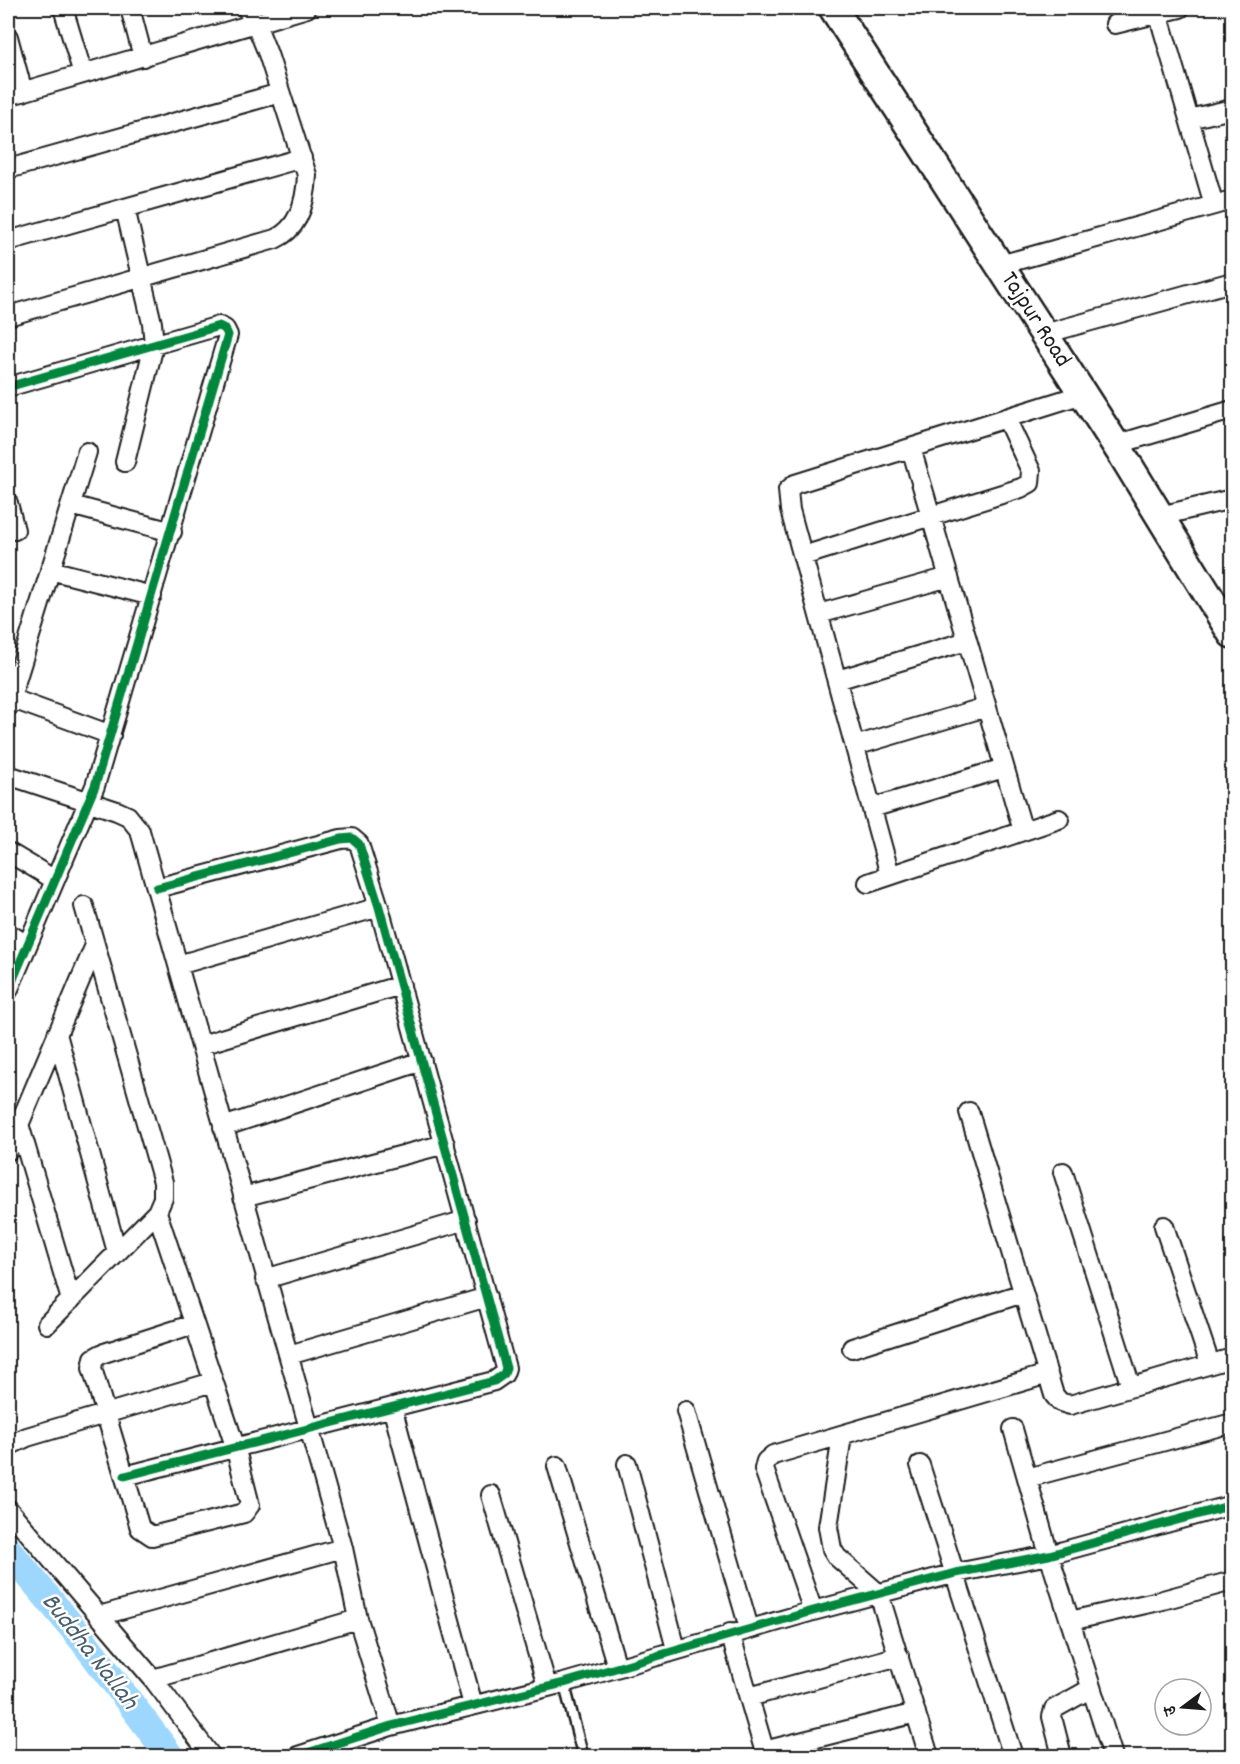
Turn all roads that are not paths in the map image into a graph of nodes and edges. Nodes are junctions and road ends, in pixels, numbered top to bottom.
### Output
1 (63, 8) edge
2 (130, 8) edge
3 (246, 8) edge
4 (307, 8) edge
5 (833, 8) edge
6 (1180, 8) edge
7 (1158, 13) junction
8 (256, 24) junction
9 (1115, 24) dead end
10 (8, 37) edge
11 (143, 57) junction
12 (83, 74) junction
13 (280, 93) junction
14 (15, 94) edge
15 (1233, 109) edge
16 (1189, 119) junction
17 (303, 158) junction
18 (8, 169) edge
19 (1233, 200) edge
20 (1214, 205) junction
21 (125, 208) junction
22 (8, 242) edge
23 (1000, 265) junction
24 (140, 277) junction
25 (1233, 282) edge
26 (8, 316) edge
27 (1044, 334) junction
28 (154, 345) junction
29 (8, 387) edge
30 (1083, 394) junction
31 (1233, 410) edge
32 (1006, 418) junction
33 (1115, 445) junction
34 (911, 448) junction
35 (87, 452) dead end
36 (125, 462) dead end
37 (1233, 499) edge
38 (8, 503) edge
39 (70, 505) junction
40 (931, 516) junction
41 (1160, 516) junction
42 (15, 530) dead end
43 (172, 532) junction
44 (803, 556) junction
45 (50, 570) junction
46 (949, 577) junction
47 (152, 596) junction
48 (819, 614) junction
49 (1233, 634) edge
50 (967, 641) junction
51 (837, 680) junction
52 (9, 703) edge
53 (986, 707) junction
54 (111, 735) junction
55 (855, 746) junction
56 (1004, 768) junction
57 (8, 775) edge
58 (89, 800) junction
59 (872, 808) junction
60 (1059, 819) dead end
61 (1023, 831) junction
62 (8, 852) edge
63 (890, 875) junction
64 (55, 880) junction
65 (868, 883) dead end
66 (157, 888) junction
67 (84, 906) dead end
68 (380, 906) junction
69 (8, 933) edge
70 (27, 945) junction
71 (95, 945) junction
72 (178, 965) junction
73 (401, 985) junction
74 (8, 991) edge
75 (57, 1034) junction
76 (201, 1045) junction
77 (423, 1061) junction
78 (969, 1112) dead end
79 (19, 1124) junction
80 (224, 1127) junction
81 (445, 1144) junction
82 (8, 1151) edge
83 (1063, 1172) dead end
84 (243, 1197) junction
85 (157, 1212) junction
86 (466, 1220) junction
87 (1164, 1226) dead end
88 (117, 1252) junction
89 (265, 1279) junction
90 (1023, 1293) junction
91 (487, 1297) junction
92 (71, 1300) junction
93 (47, 1324) dead end
94 (194, 1324) junction
95 (852, 1348) dead end
96 (289, 1355) junction
97 (1233, 1358) edge
98 (1210, 1364) junction
99 (1048, 1374) junction
100 (213, 1382) junction
101 (1131, 1387) junction
102 (392, 1407) junction
103 (686, 1411) dead end
104 (106, 1413) junction
105 (1233, 1423) edge
106 (309, 1428) junction
107 (1013, 1430) dead end
108 (842, 1436) junction
109 (8, 1446) edge
110 (235, 1446) junction
111 (627, 1464) dead end
112 (920, 1465) dead end
113 (557, 1466) dead end
114 (125, 1476) junction
115 (1027, 1478) junction
116 (491, 1495) dead end
117 (1233, 1505) edge
118 (8, 1509) edge
119 (343, 1548) junction
120 (1049, 1555) junction
121 (956, 1573) junction
122 (1233, 1581) edge
123 (879, 1594) junction
124 (813, 1611) junction
125 (99, 1616) junction
126 (358, 1619) junction
127 (1070, 1621) junction
128 (749, 1628) junction
129 (729, 1633) junction
130 (676, 1649) junction
131 (899, 1656) junction
132 (617, 1667) junction
133 (153, 1679) junction
134 (555, 1685) junction
135 (1090, 1689) junction
136 (749, 1697) junction
137 (473, 1705) junction
138 (916, 1713) junction
139 (391, 1726) junction
140 (765, 1754) edge
141 (211, 1756) edge
142 (298, 1756) edge
143 (583, 1756) edge
144 (929, 1756) edge
145 (1013, 1756) edge
146 (1062, 1756) edge
147 (1113, 1756) edge

1 - 12 street
2 - 11 street
3 - 8 street
4 - 8 street
5 - 23 main road, Tajpur Road
6 - 7 street
7 - 9 street
7 - 16 street
8 - 11 street
8 - 13 street
10 - 14 street
11 - 12 street
12 - 14 street
13 - 17 street
13 - 18 street
15 - 16 street
16 - 20 street
17 - 21 street
17 - 24 street
19 - 20 street
20 - 23 street
21 - 22 street
21 - 24 street
23 - 27 main road, Tajpur Road
24 - 26 street
24 - 28 street
25 - 27 street
27 - 30 main road, Tajpur Road
28 - 29 street
28 - 36 street
28 - 43 street
30 - 32 street
30 - 33 main road, Tajpur Road
31 - 33 street
32 - 34 street
32 - 40 street
33 - 41 main road, Tajpur Road
34 - 40 street
34 - 44 street
35 - 39 street
37 - 41 street
38 - 42 street
39 - 43 street
39 - 45 street
40 - 44 street
40 - 46 street
41 - 49 main road, Tajpur Road
43 - 47 street
44 - 48 street
45 - 47 street
45 - 52 street
46 - 48 street
46 - 50 street
47 - 54 street
48 - 51 street
50 - 51 street
50 - 53 street
51 - 55 street
52 - 54 street
53 - 55 street
53 - 56 street
54 - 58 street
55 - 59 street
56 - 59 street
56 - 61 street
57 - 58 street
58 - 64 street
58 - 66 street
59 - 63 street
60 - 61 street
61 - 63 street
62 - 64 street
63 - 65 street
64 - 70 street
66 - 68 street
66 - 72 street
67 - 71 street
68 - 72 street
68 - 73 street
69 - 70 street
70 - 74 street
71 - 75 street
71 - 85 street
72 - 76 street
73 - 76 street
73 - 77 street
75 - 79 street
75 - 88 street
76 - 80 street
77 - 80 street
77 - 81 street
78 - 90 street
79 - 82 street
79 - 92 street
80 - 84 street
81 - 84 street
81 - 86 street
83 - 101 street
84 - 89 street
85 - 88 street
85 - 94 street
86 - 89 street
86 - 91 street
87 - 98 street
88 - 92 street
89 - 96 street
90 - 95 street
90 - 99 street
91 - 96 street
91 - 102 street
92 - 93 street
94 - 100 street
94 - 104 street
96 - 106 street
97 - 98 street
98 - 101 street
99 - 101 street
99 - 108 street
100 - 104 street
100 - 110 street
102 - 106 street
102 - 137 street
103 - 128 street
104 - 109 street
104 - 114 street
105 - 115 street
106 - 110 street
106 - 119 street
107 - 115 street
108 - 123 street
108 - 124 street
110 - 114 street
110 - 114 street
111 - 130 street
112 - 121 street
113 - 132 street
115 - 120 street
116 - 134 street
117 - 120 street
118 - 125 street
119 - 125 street
119 - 126 street
120 - 121 street
120 - 127 street
121 - 123 street
121 - 145 street
122 - 127 street
123 - 124 street
123 - 131 street
124 - 128 street
125 - 133 street
126 - 133 street
126 - 139 street
127 - 135 street
128 - 129 street
129 - 130 street
129 - 136 street
130 - 132 street
131 - 136 street
131 - 138 street
132 - 134 street
133 - 141 street
134 - 137 street
134 - 143 lane
135 - 146 street
135 - 147 street
136 - 140 street
137 - 139 street
138 - 140 street
138 - 144 street
139 - 142 street

